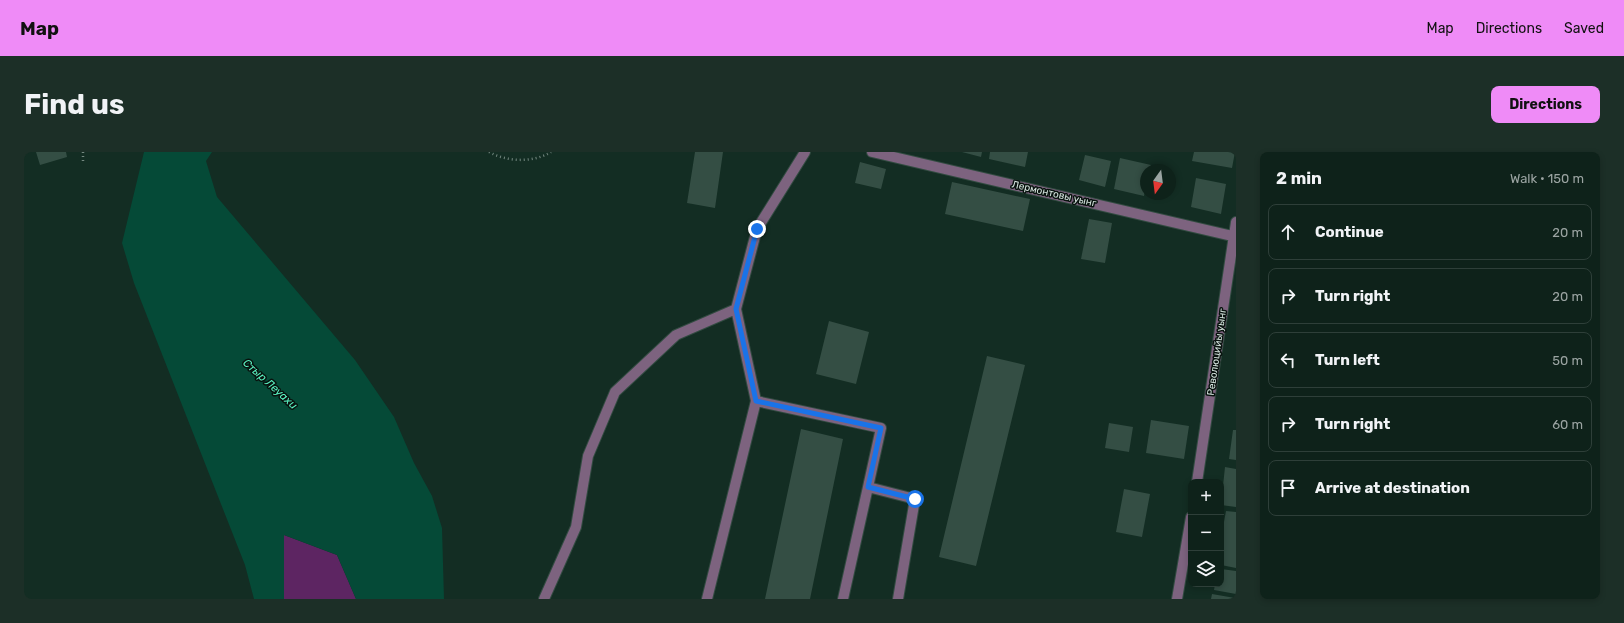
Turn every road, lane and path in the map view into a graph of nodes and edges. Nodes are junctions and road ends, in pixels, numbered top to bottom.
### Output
1 (83, 152) edge
2 (489, 152) edge
3 (551, 152) edge
4 (805, 152) edge
5 (872, 152) edge
6 (83, 161) dead end
7 (1236, 222) edge
8 (1235, 237) edge
9 (736, 309) junction
10 (756, 401) junction
11 (1197, 479) edge
12 (868, 487) junction
13 (1188, 535) edge
14 (544, 599) edge
15 (707, 599) edge
16 (843, 599) edge
17 (898, 599) edge
18 (1177, 599) edge

1 - 6 path
2 - 3 path
4 - 9 street
5 - 8 street, Лермонтовы уынг
7 - 8 street, Революцийы уынг
8 - 11 street, Революцийы уынг
9 - 10 street
9 - 14 street
10 - 12 street
10 - 15 street
12 - 16 street
12 - 17 street
13 - 18 street

